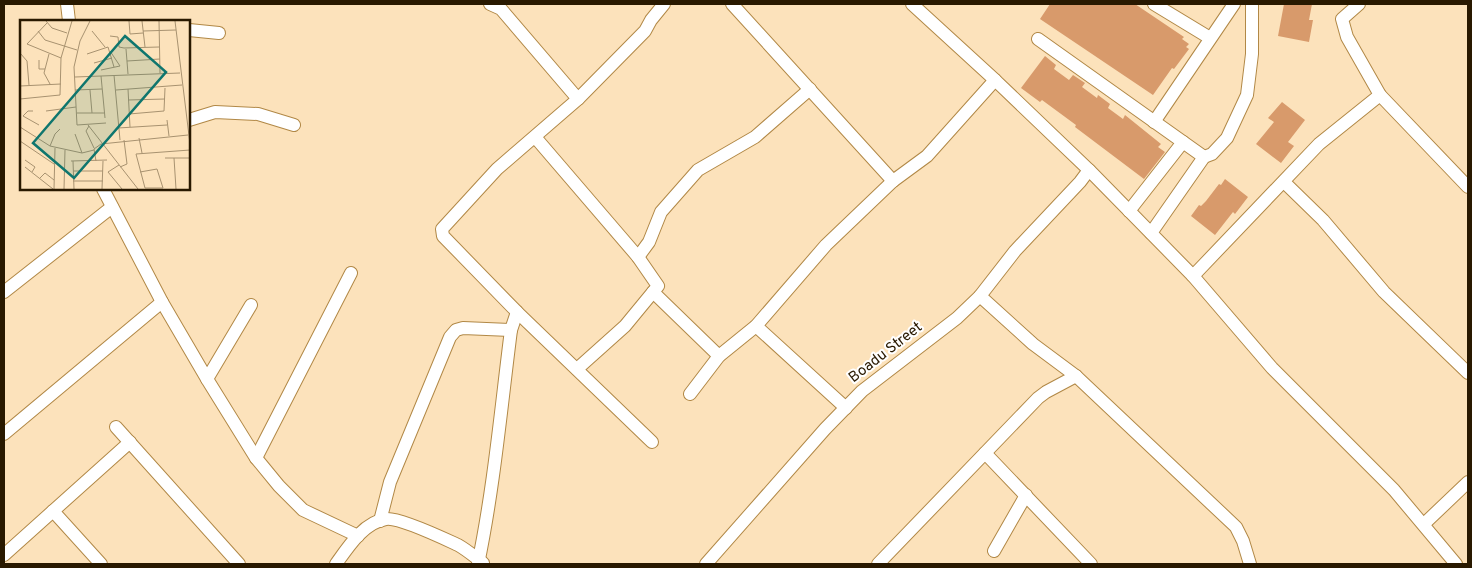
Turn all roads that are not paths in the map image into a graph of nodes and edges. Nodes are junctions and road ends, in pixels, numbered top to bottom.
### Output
1 (67, 4) edge
2 (490, 4) edge
3 (664, 4) edge
4 (732, 4) edge
5 (912, 4) edge
6 (1154, 4) edge
7 (1234, 4) edge
8 (1252, 4) edge
9 (1359, 4) edge
10 (69, 20) edge
11 (190, 30) edge
12 (219, 32) dead end
13 (1210, 38) junction
14 (1038, 39) dead end
15 (995, 80) junction
16 (810, 89) junction
17 (1380, 95) junction
18 (578, 99) junction
19 (190, 120) edge
20 (1154, 122) junction
21 (294, 124) dead end
22 (535, 137) junction
23 (1183, 142) junction
24 (1204, 157) junction
25 (1089, 170) junction
26 (894, 181) junction
27 (1284, 182) junction
28 (1468, 187) edge
29 (104, 190) edge
30 (112, 207) junction
31 (1129, 211) junction
32 (1151, 233) junction
33 (638, 257) junction
34 (351, 273) dead end
35 (1193, 276) junction
36 (4, 292) edge
37 (652, 292) junction
38 (980, 296) junction
39 (162, 302) junction
40 (251, 305) dead end
41 (517, 312) junction
42 (756, 326) junction
43 (511, 330) junction
44 (720, 356) junction
45 (577, 369) junction
46 (1468, 373) edge
47 (1076, 376) junction
48 (207, 380) junction
49 (690, 394) dead end
50 (846, 408) junction
51 (116, 427) dead end
52 (4, 434) edge
53 (130, 442) junction
54 (652, 442) dead end
55 (985, 453) junction
56 (256, 458) junction
57 (1468, 482) edge
58 (1026, 495) junction
59 (53, 510) junction
60 (380, 521) junction
61 (1424, 524) junction
62 (358, 536) junction
63 (994, 551) dead end
64 (4, 555) edge
65 (480, 563) edge
66 (882, 563) edge
67 (101, 564) edge
68 (239, 564) edge
69 (336, 564) edge
70 (706, 564) edge
71 (1091, 564) edge
72 (1250, 564) edge
73 (1456, 564) edge

1 - 10 street
2 - 18 street
3 - 18 street
4 - 16 street
5 - 15 street
6 - 13 street
7 - 13 street
8 - 24 street
9 - 17 street
11 - 12 street
13 - 20 street
14 - 20 street
15 - 25 street
15 - 26 street
16 - 26 street
16 - 33 street
17 - 27 street
17 - 28 street
18 - 22 street
19 - 21 street
20 - 23 street
22 - 33 street
22 - 41 street
23 - 24 street
23 - 31 street
24 - 32 street
25 - 31 street
25 - 38 street, Boadu Street
26 - 42 street
27 - 35 street
27 - 46 street
29 - 30 street
30 - 36 street
30 - 39 street
31 - 32 street
32 - 35 street
33 - 37 street
34 - 56 street
35 - 61 street
37 - 44 street
37 - 45 street
38 - 47 street
38 - 50 street, Boadu Street
39 - 48 street
39 - 52 street
40 - 48 street
41 - 43 street
41 - 45 street
42 - 44 street
42 - 50 street
43 - 60 street
43 - 65 street
44 - 49 street
45 - 54 street
47 - 55 street
47 - 72 street
48 - 56 street
50 - 70 street, Boadu Street
51 - 53 street
53 - 59 street
53 - 68 street
55 - 58 street
55 - 66 street
56 - 62 street
57 - 61 street
58 - 63 street
58 - 71 street
59 - 64 street
59 - 67 street
60 - 62 street
60 - 65 street
61 - 73 street
62 - 69 street

